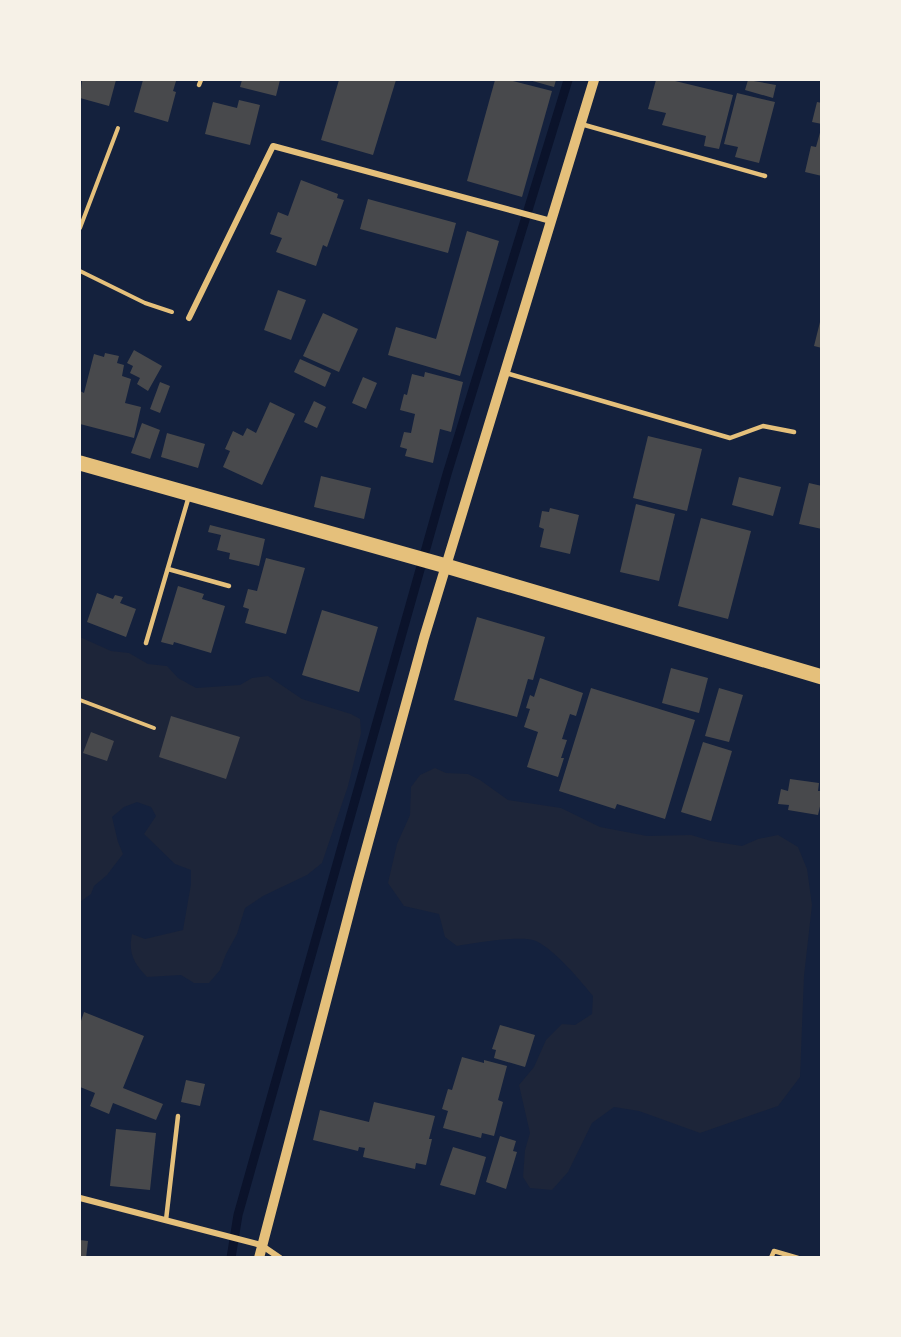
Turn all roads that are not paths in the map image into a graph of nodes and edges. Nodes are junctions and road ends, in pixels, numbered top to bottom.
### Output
1 (594, 80) edge
2 (581, 124) junction
3 (765, 176) dead end
4 (551, 222) junction
5 (189, 318) road end
6 (506, 373) junction
7 (794, 432) dead end
8 (80, 462) edge
9 (189, 494) junction
10 (446, 566) junction
11 (168, 569) junction
12 (230, 586) dead end
13 (146, 642) dead end
14 (822, 677) edge
15 (178, 1116) dead end
16 (80, 1198) edge
17 (166, 1220) junction
18 (261, 1245) junction
19 (259, 1257) edge
20 (280, 1257) edge
21 (771, 1257) edge
22 (798, 1257) edge

1 - 2 street
2 - 3 lane
2 - 4 street
4 - 5 street
4 - 6 street
6 - 7 lane
6 - 10 street
8 - 9 main road
9 - 10 main road
9 - 11 lane
10 - 14 main road
10 - 18 street
11 - 12 lane
11 - 13 lane
15 - 17 lane
16 - 17 street
17 - 18 street
18 - 19 street
18 - 20 street
21 - 22 lane

